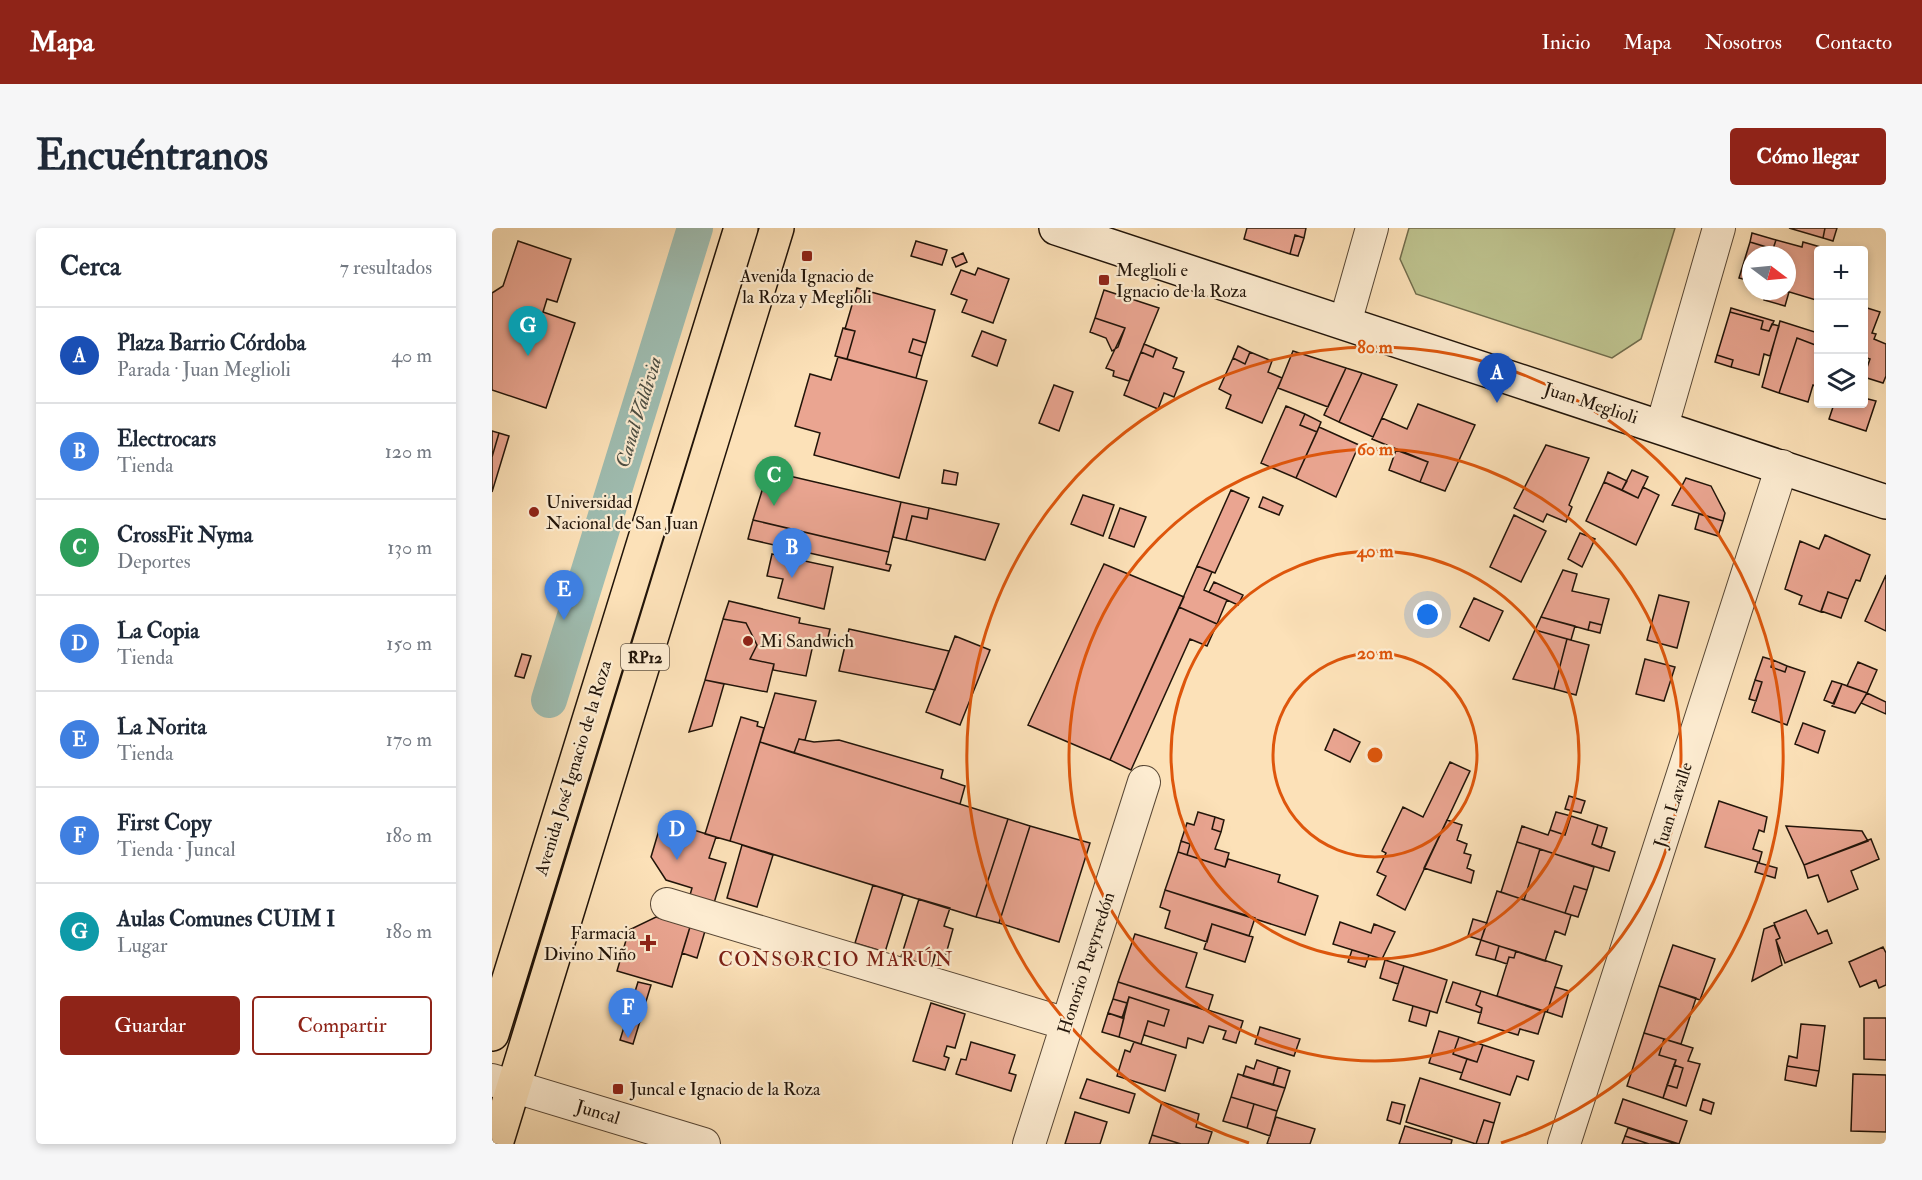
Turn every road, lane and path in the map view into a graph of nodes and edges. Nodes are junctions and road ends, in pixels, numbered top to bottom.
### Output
1 (741, 228) edge
2 (777, 228) edge
3 (1056, 228) edge
4 (1372, 228) edge
5 (1719, 228) edge
6 (1345, 323) junction
7 (1662, 426) junction
8 (1782, 466) junction
9 (1886, 502) edge
10 (1144, 782) dead end
11 (667, 904) dead end
12 (1067, 1024) junction
13 (492, 1034) edge
14 (503, 1083) edge
15 (496, 1144) edge
16 (704, 1144) edge
17 (1029, 1144) edge
18 (1564, 1144) edge

1 - 13 main road, Avenida José Ignacio de la Roza / RP12
2 - 14 main road, Avenida José Ignacio de la Roza / RP12
3 - 6 main road, Juan Meglioli
4 - 6 street
5 - 7 street
6 - 7 main road, Juan Meglioli
7 - 8 main road, Juan Meglioli
8 - 9 main road, Juan Meglioli
8 - 18 street, Juan Lavalle
10 - 12 street, Honorio Pueyrredón
11 - 12 street
12 - 17 street, Honorio Pueyrredón
14 - 15 main road, Avenida José Ignacio de la Roza / RP12
14 - 16 street, Juncal

